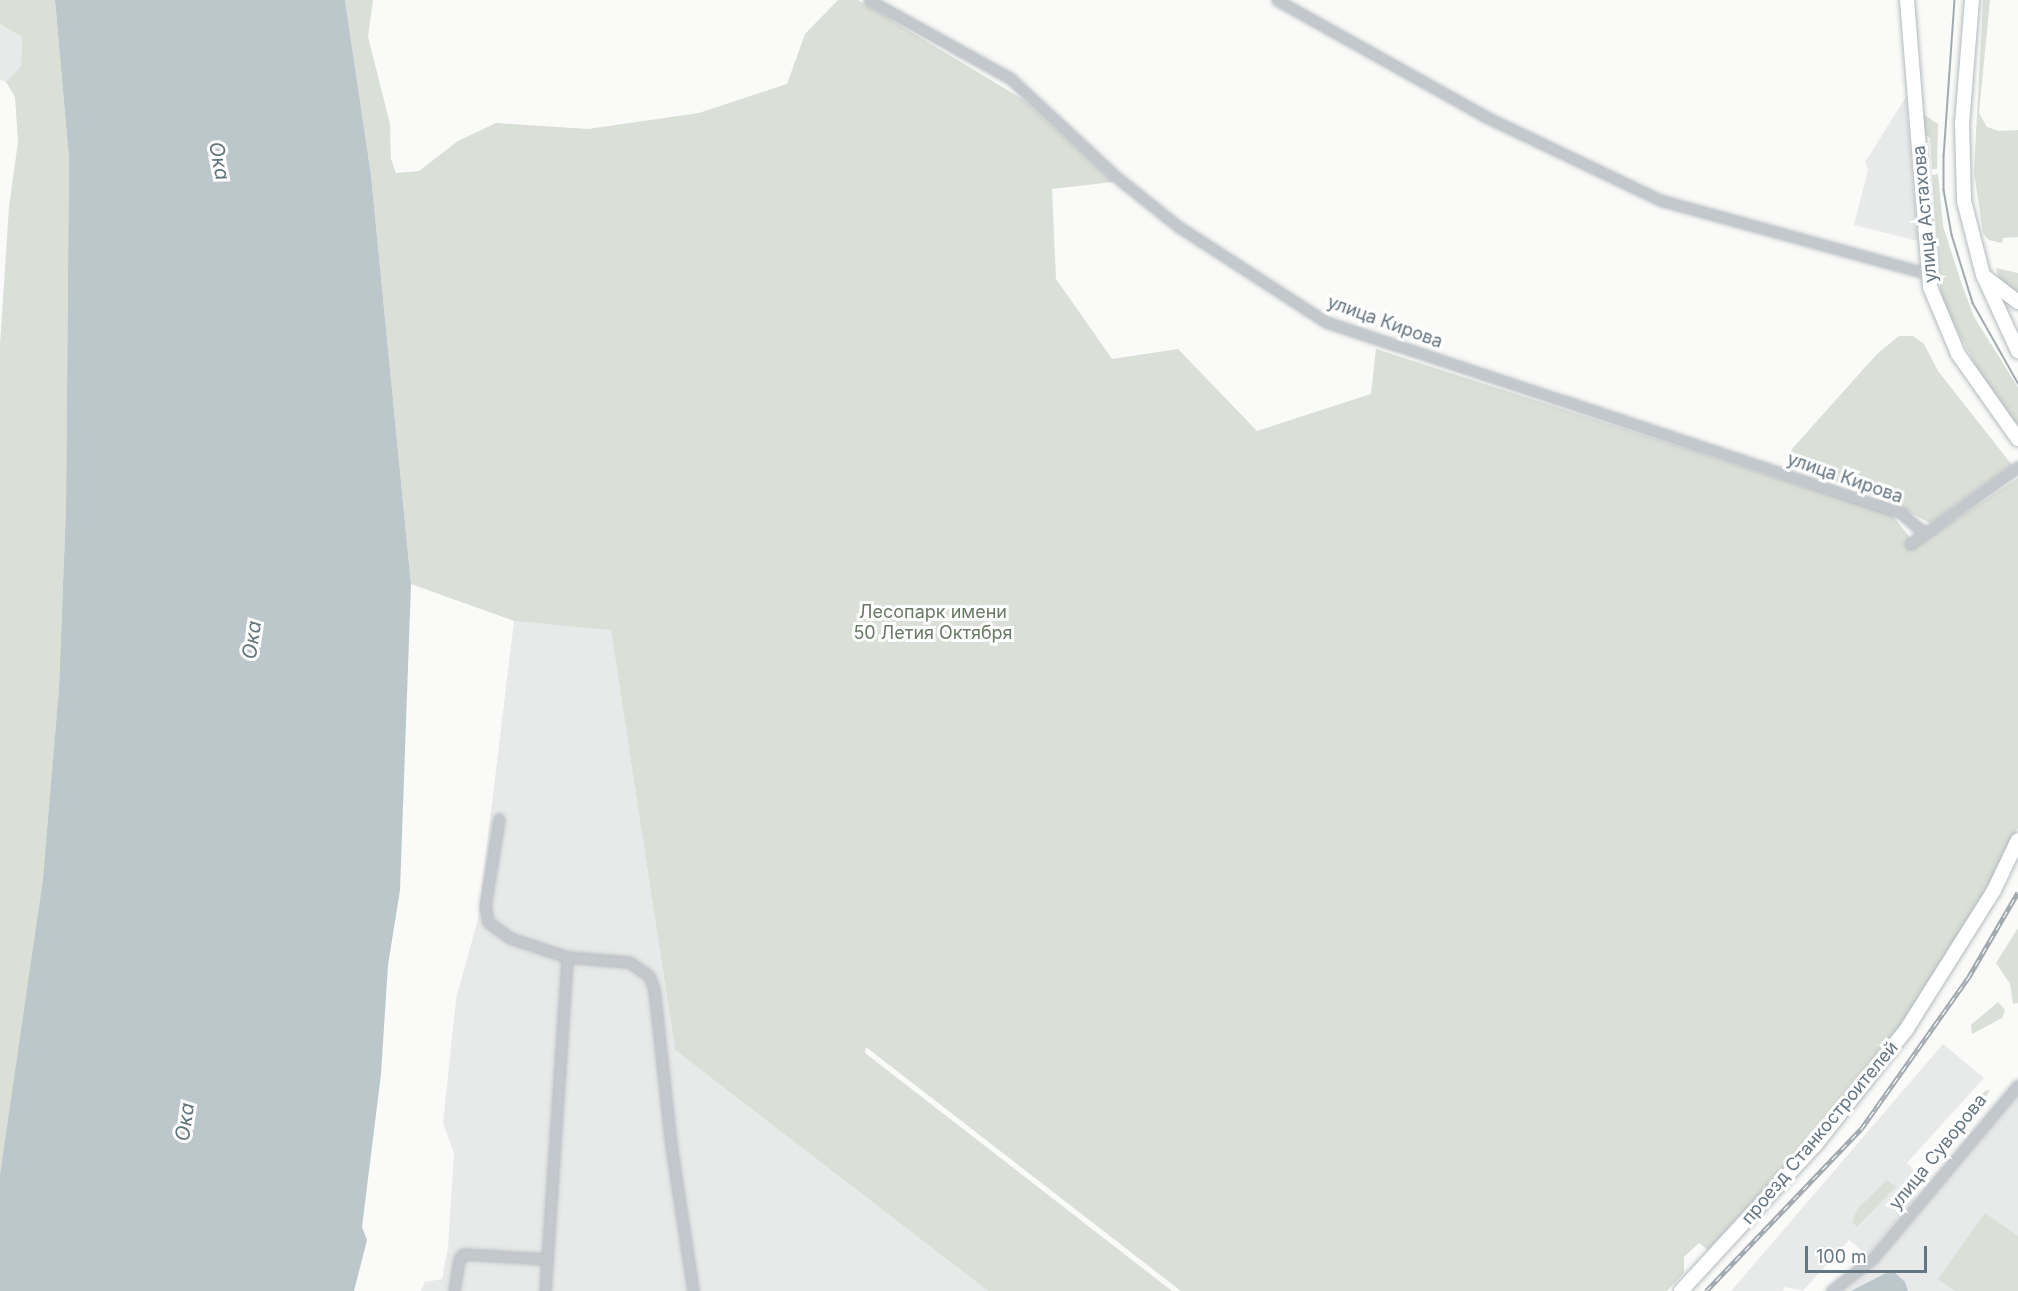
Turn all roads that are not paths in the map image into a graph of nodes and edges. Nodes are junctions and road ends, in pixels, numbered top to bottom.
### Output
1 (869, 0) edge
2 (1277, 0) edge
3 (1907, 0) edge
4 (1972, 0) edge
5 (1929, 274) junction
6 (1983, 275) junction
7 (2018, 302) edge
8 (2018, 351) edge
9 (2018, 439) edge
10 (2018, 467) edge
11 (1924, 534) junction
12 (1910, 543) dead end
13 (499, 819) dead end
14 (2018, 840) edge
15 (567, 957) junction
16 (2017, 1083) edge
17 (547, 1259) junction
18 (454, 1291) edge
19 (545, 1291) edge
20 (693, 1291) edge
21 (1681, 1291) edge
22 (1831, 1291) edge

1 - 11 street, улица Кирова
2 - 5 street
3 - 5 main road, улица Астахова
4 - 6 main road
5 - 9 main road, улица Астахова
6 - 7 main road
6 - 8 main road
10 - 11 street
11 - 12 street
13 - 15 street
14 - 21 main road, проезд Станкостроителей
15 - 17 street
15 - 20 street
16 - 22 street, улица Суворова
17 - 18 street
17 - 19 street

